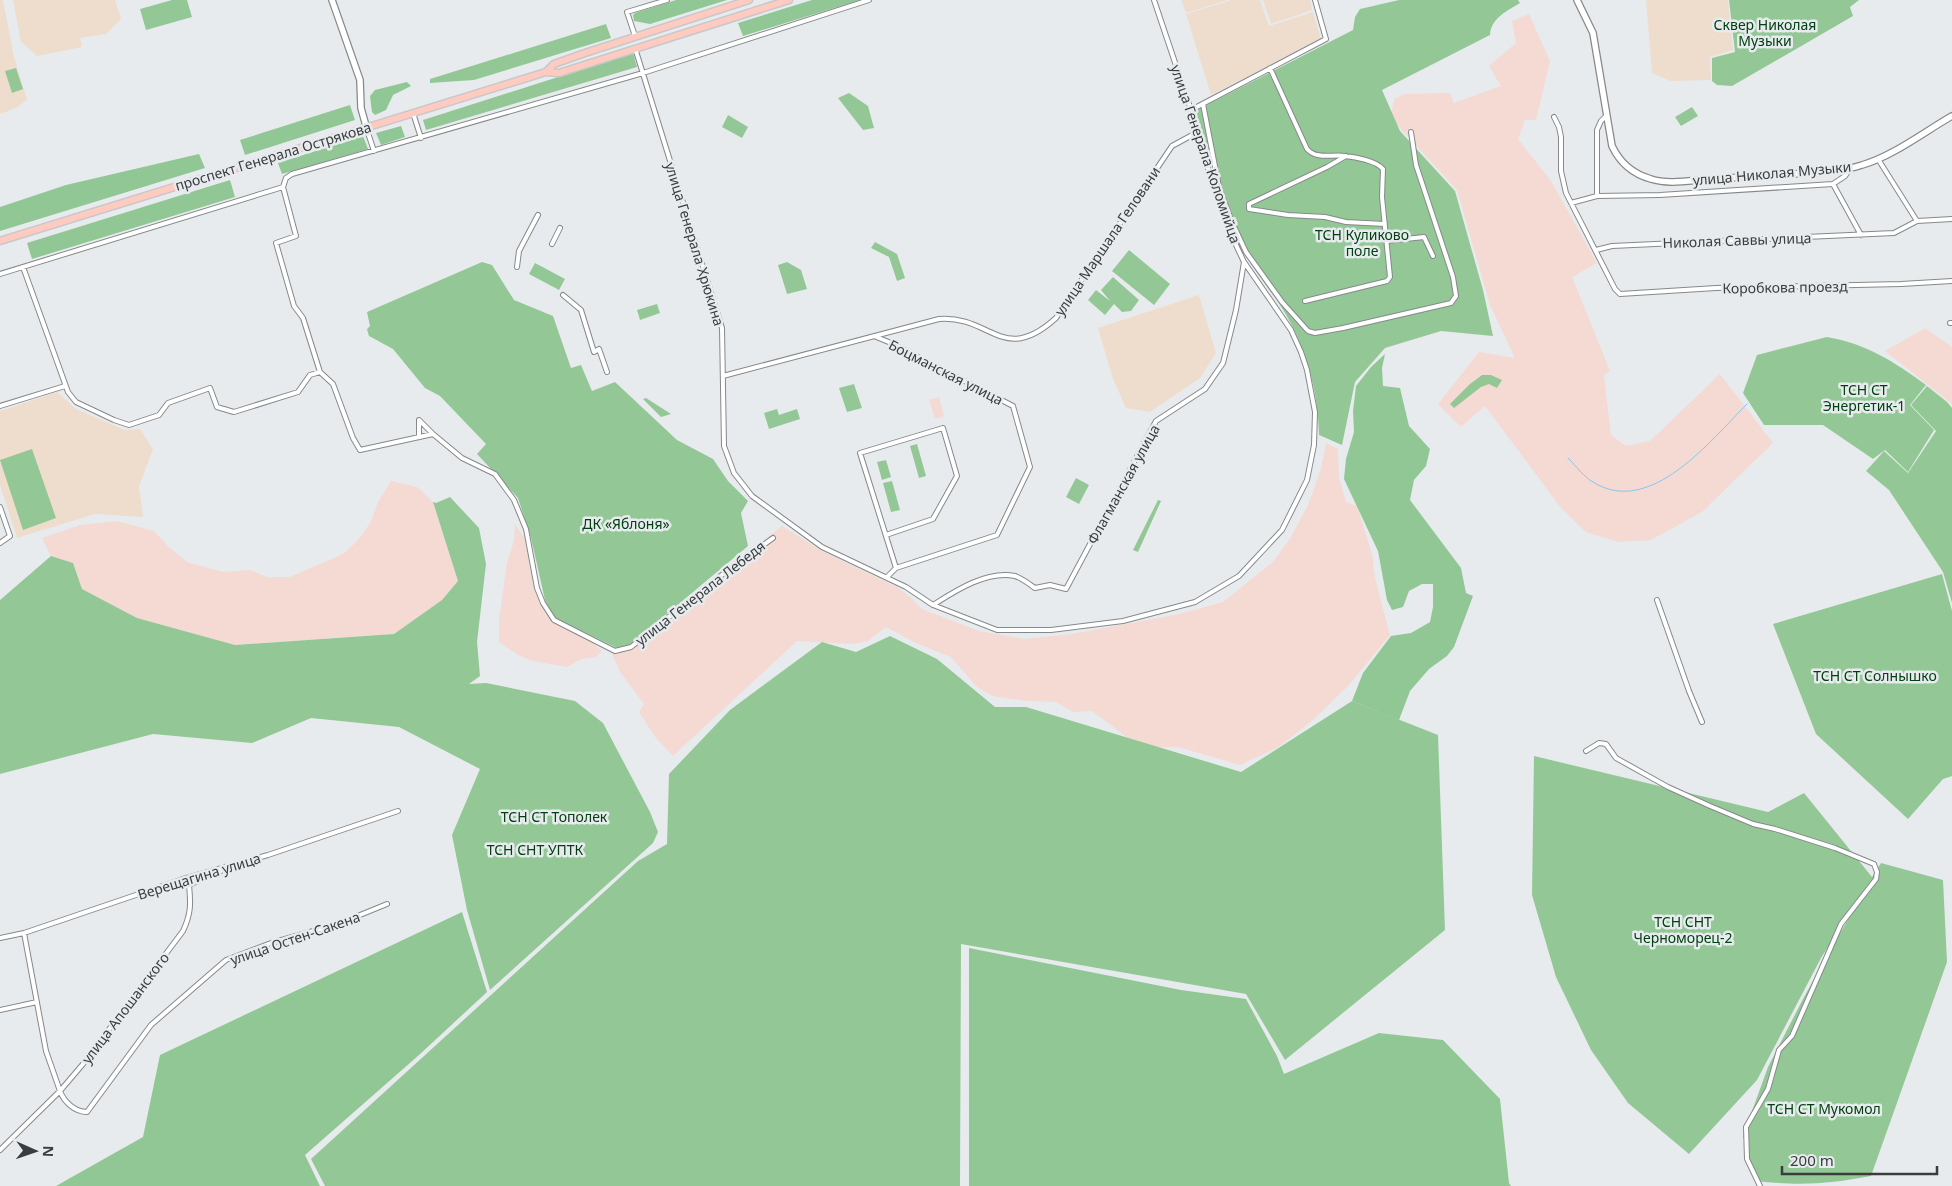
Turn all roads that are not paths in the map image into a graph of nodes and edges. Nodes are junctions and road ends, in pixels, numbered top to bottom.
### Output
1 (332, 0) edge
2 (667, 0) edge
3 (749, 0) edge
4 (789, 0) edge
5 (869, 0) edge
6 (1154, 0) edge
7 (1315, 0) edge
8 (1577, 0) edge
9 (635, 36) junction
10 (635, 48) junction
11 (1270, 68) junction
12 (546, 72) junction
13 (642, 73) junction
14 (1203, 104) junction
15 (1191, 110) junction
16 (414, 113) junction
17 (1606, 116) junction
18 (1952, 116) edge
19 (1554, 117) dead end
20 (366, 126) junction
21 (1411, 132) dead end
22 (1196, 133) junction
23 (421, 138) junction
24 (374, 151) junction
25 (1346, 156) junction
26 (1878, 159) junction
27 (1850, 168) junction
28 (1833, 184) junction
29 (282, 187) junction
30 (1596, 196) junction
31 (1571, 203) junction
32 (538, 215) dead end
33 (1952, 219) edge
34 (1917, 221) junction
35 (1385, 224) junction
36 (560, 228) dead end
37 (1861, 235) junction
38 (0, 241) edge
39 (1387, 242) junction
40 (552, 244) dead end
41 (1596, 250) junction
42 (1433, 256) dead end
43 (1244, 262) junction
44 (23, 266) junction
45 (517, 267) dead end
46 (0, 274) edge
47 (1952, 281) edge
48 (563, 295) dead end
49 (1305, 302) dead end
50 (874, 336) junction
51 (320, 372) junction
52 (607, 372) dead end
53 (723, 376) junction
54 (66, 386) junction
55 (0, 406) edge
56 (433, 434) junction
57 (419, 438) junction
58 (724, 446) joint
59 (0, 507) edge
60 (886, 535) junction
61 (773, 538) dead end
62 (0, 543) edge
63 (896, 568) junction
64 (887, 577) junction
65 (1657, 600) dead end
66 (933, 605) junction
67 (1702, 722) dead end
68 (1586, 751) dead end
69 (398, 811) dead end
70 (231, 866) junction
71 (387, 904) dead end
72 (24, 934) junction
73 (0, 938) edge
74 (37, 1002) junction
75 (0, 1010) edge
76 (60, 1091) junction
77 (0, 1150) edge
78 (1760, 1186) edge

1 - 20 main road
2 - 9 street
3 - 9 main road, проспект Генерала Острякова
4 - 10 main road, проспект Генерала Острякова
5 - 13 street
6 - 15 street, улица Генерала Коломийца
7 - 11 street
8 - 17 main road
9 - 12 main road, проспект Генерала Острякова
10 - 12 main road, проспект Генерала Острякова
10 - 13 street, улица Генерала Хрюкина
11 - 14 street
11 - 25 street
12 - 16 main road, проспект Генерала Острякова
13 - 23 street
13 - 53 street, улица Генерала Хрюкина
14 - 15 street
14 - 21 street
15 - 22 street, улица Генерала Коломийца
16 - 20 main road, проспект Генерала Острякова
16 - 23 street
17 - 27 main road, улица Николая Музыки
17 - 30 street
18 - 26 main road, улица Николая Музыки
19 - 31 street
20 - 24 street
20 - 38 main road, проспект Генерала Острякова
22 - 43 street, улица Генерала Коломийца
22 - 50 street, улица Маршала Геловани
23 - 24 street
24 - 29 street
25 - 35 street
25 - 35 street
26 - 27 main road, улица Николая Музыки
26 - 34 street
27 - 28 street
28 - 30 street
28 - 37 street
29 - 44 street
29 - 51 street
30 - 31 street
31 - 41 street
32 - 45 street
33 - 34 street
34 - 37 street, Николая Саввы улица
35 - 39 street
36 - 40 street
37 - 41 street, Николая Саввы улица
39 - 42 street
39 - 49 street
41 - 47 street, Коробкова проезд
43 - 66 street, Флагманская улица
43 - 66 street, улица Генерала Коломийца
44 - 46 street
44 - 54 street
48 - 52 street
50 - 53 street, улица Маршала Геловани
50 - 63 street, Боцманская улица
51 - 54 street
51 - 57 street
53 - 58 street, улица Генерала Хрюкина
54 - 55 street
56 - 57 street
56 - 57 street, улица Генерала Лебедя
56 - 61 street, улица Генерала Лебедя
58 - 64 street, улица Генерала Коломийца
59 - 62 street
60 - 60 street
60 - 63 street
63 - 64 street
64 - 66 street, улица Генерала Коломийца
65 - 67 street
68 - 78 street
69 - 70 street, Верещагина улица
70 - 72 street, Верещагина улица
70 - 76 street, улица Апошанского
71 - 76 street, улица Остен-Сакена
72 - 73 street, Верещагина улица
72 - 74 street
74 - 75 street
74 - 76 street
76 - 77 street, улица Апошанского

